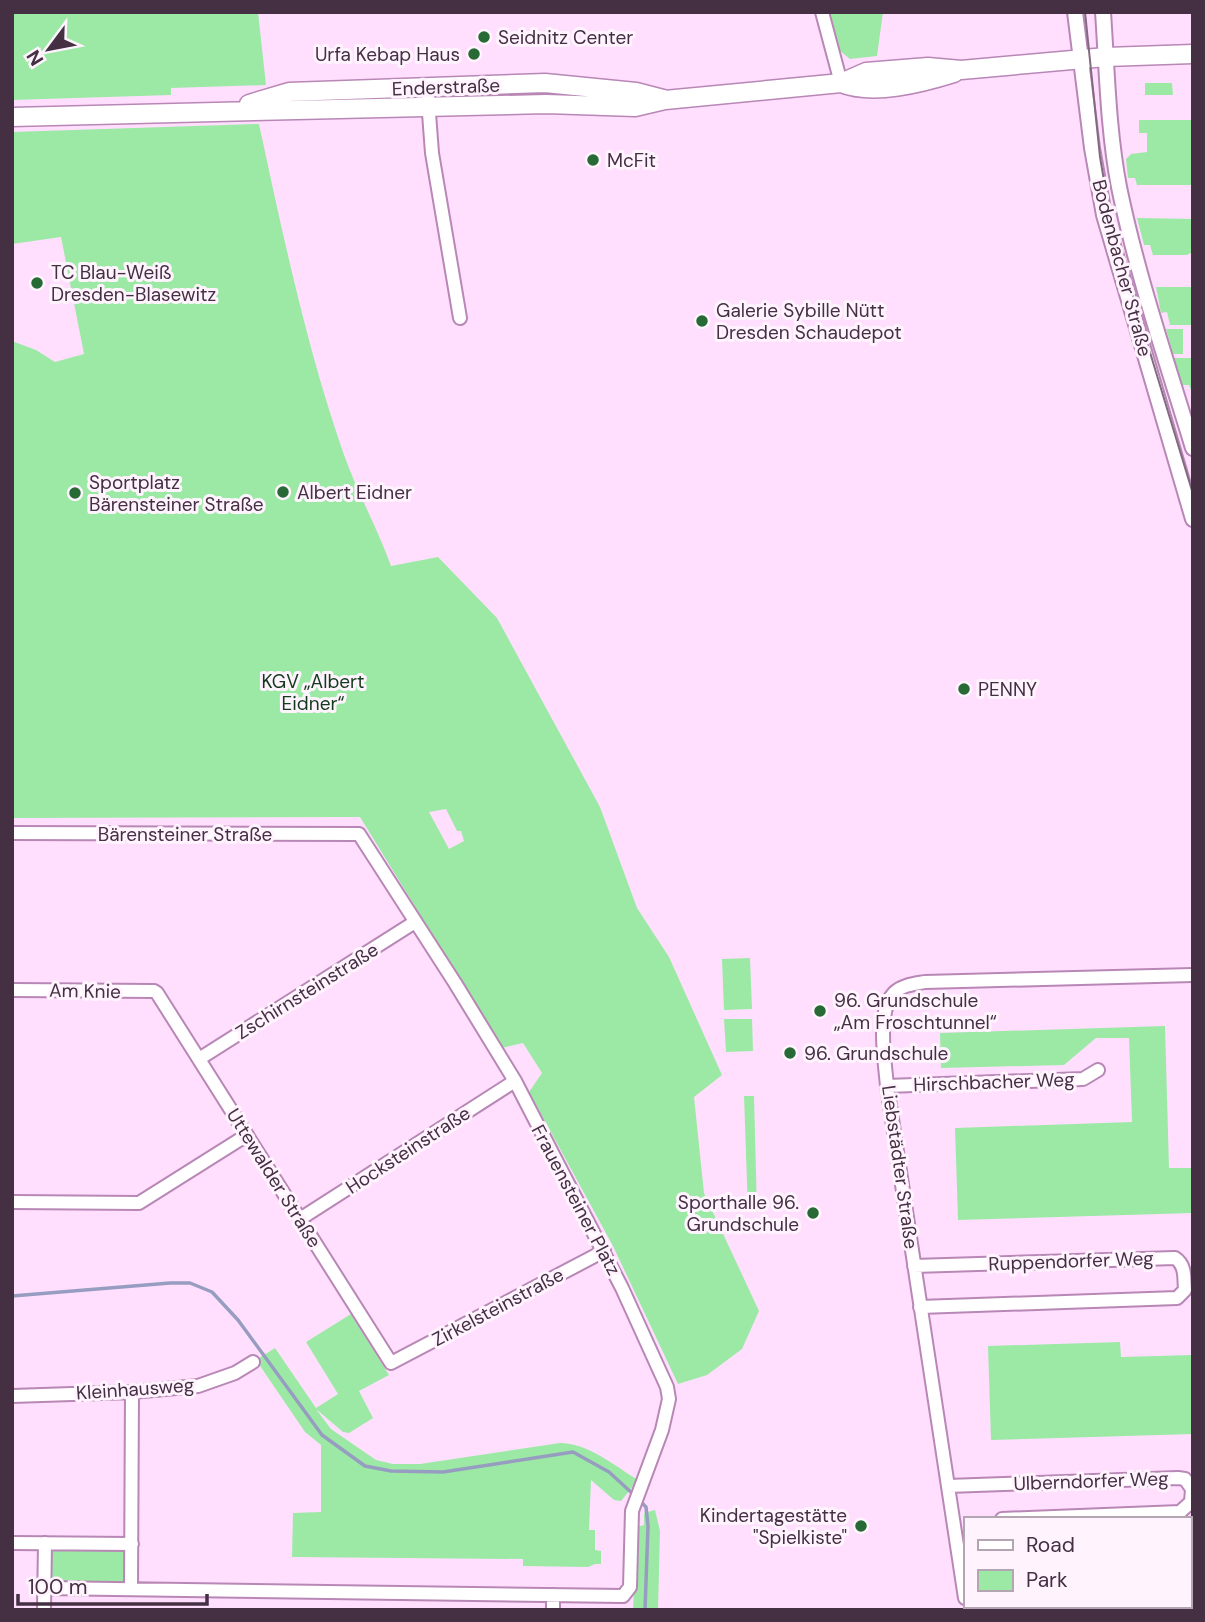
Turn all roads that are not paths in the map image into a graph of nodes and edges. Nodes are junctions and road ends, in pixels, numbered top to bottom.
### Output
1 (822, 12) edge
2 (1075, 12) edge
3 (1103, 12) edge
4 (1193, 54) edge
5 (1106, 57) junction
6 (1081, 59) junction
7 (841, 83) junction
8 (427, 88) junction
9 (664, 100) junction
10 (428, 107) junction
11 (229, 110) junction
12 (12, 117) edge
13 (460, 318) dead end
14 (1193, 448) edge
15 (1193, 519) edge
16 (12, 833) edge
17 (359, 834) joint
18 (415, 922) junction
19 (1193, 975) edge
20 (12, 990) edge
21 (158, 993) joint
22 (199, 1059) junction
23 (1098, 1069) dead end
24 (515, 1082) junction
25 (887, 1086) junction
26 (247, 1135) junction
27 (12, 1202) edge
28 (300, 1219) junction
29 (604, 1251) junction
30 (914, 1266) junction
31 (920, 1307) junction
32 (253, 1362) dead end
33 (391, 1363) joint
34 (132, 1392) junction
35 (12, 1396) edge
36 (948, 1486) junction
37 (1053, 1517) edge
38 (959, 1520) edge
39 (12, 1543) edge
40 (45, 1543) junction
41 (132, 1544) junction
42 (964, 1585) edge
43 (44, 1588) junction
44 (131, 1589) junction
45 (553, 1595) junction
46 (44, 1610) edge
47 (553, 1610) edge

1 - 7 street
2 - 6 street, Bodenbacher Straße
3 - 5 street, Bodenbacher Straße
4 - 5 main road, Enderstraße
5 - 6 main road, Enderstraße
5 - 14 street, Bodenbacher Straße
6 - 7 main road, Enderstraße
6 - 15 street, Bodenbacher Straße
7 - 9 main road, Enderstraße
8 - 9 main road, Enderstraße
8 - 10 street
8 - 11 main road, Enderstraße
9 - 10 main road, Enderstraße
10 - 11 main road, Enderstraße
10 - 13 street, Enderstraße
11 - 12 main road, Enderstraße
16 - 17 street, Bärensteiner Straße
17 - 18 street, Frauensteiner Platz
18 - 22 street, Zschirnsteinstraße
18 - 24 street, Frauensteiner Platz
19 - 25 street, Liebstädter Straße
20 - 21 street, Am Knie
21 - 22 street, Uttewalder Straße
22 - 26 street, Uttewalder Straße
23 - 25 street, Hirschbacher Weg
24 - 28 street, Hocksteinstraße
24 - 29 street, Frauensteiner Platz
25 - 30 street, Liebstädter Straße
26 - 27 street
26 - 28 street, Uttewalder Straße
28 - 33 street, Uttewalder Straße
29 - 33 street, Zirkelsteinstraße
29 - 45 street, Frauensteiner Platz
30 - 31 street, Liebstädter Straße
30 - 31 street, Ruppendorfer Weg
31 - 36 street, Liebstädter Straße
32 - 34 street, Kleinhausweg
34 - 35 street, Kleinhausweg
34 - 41 street
36 - 37 street, Ulberndorfer Weg
36 - 38 street, Liebstädter Straße
38 - 42 street, Liebstädter Straße
39 - 40 street
40 - 41 street
40 - 43 street
41 - 44 street
43 - 44 street
43 - 46 street
44 - 45 street
45 - 47 street

